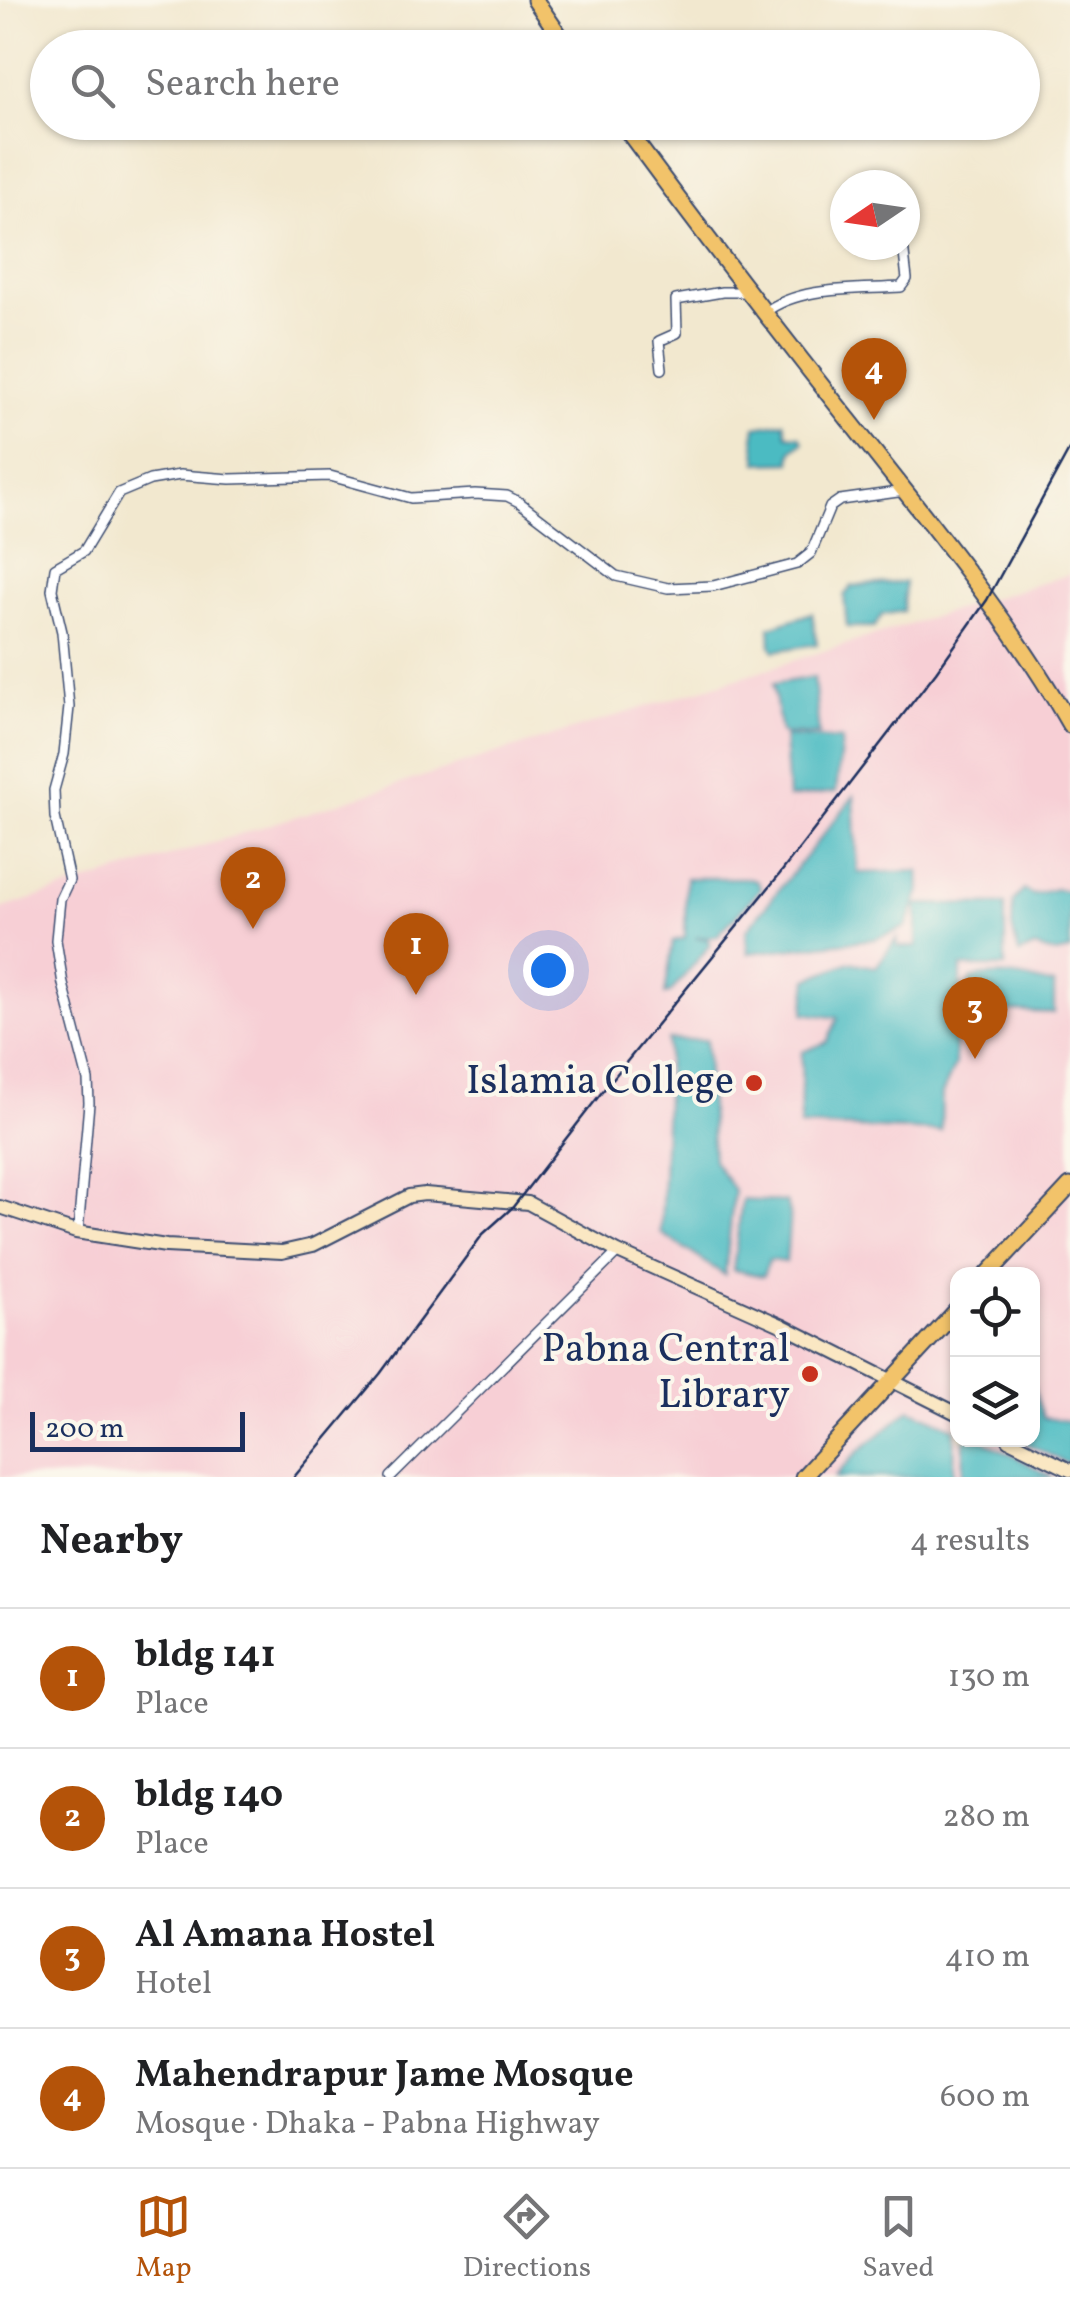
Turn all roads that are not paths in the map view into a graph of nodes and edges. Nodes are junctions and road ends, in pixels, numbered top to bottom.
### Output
1 (536, 0) edge
2 (556, 30) edge
3 (634, 140) edge
4 (904, 260) edge
5 (748, 292) junction
6 (764, 314) junction
7 (662, 369) dead end
8 (904, 491) junction
9 (1070, 726) edge
10 (1070, 1186) edge
11 (0, 1207) edge
12 (78, 1232) junction
13 (618, 1252) junction
14 (995, 1267) edge
15 (950, 1318) edge
16 (892, 1383) junction
17 (950, 1410) edge
18 (1023, 1447) edge
19 (1070, 1470) edge
20 (391, 1477) edge
21 (803, 1477) edge

1 - 2 highway
3 - 5 highway
4 - 6 street
5 - 6 highway
5 - 7 street
6 - 8 highway
8 - 9 highway
8 - 12 street
10 - 14 highway
11 - 12 main road
12 - 13 main road
13 - 16 main road
13 - 20 street
15 - 16 highway
16 - 17 main road
16 - 21 highway
18 - 19 main road

